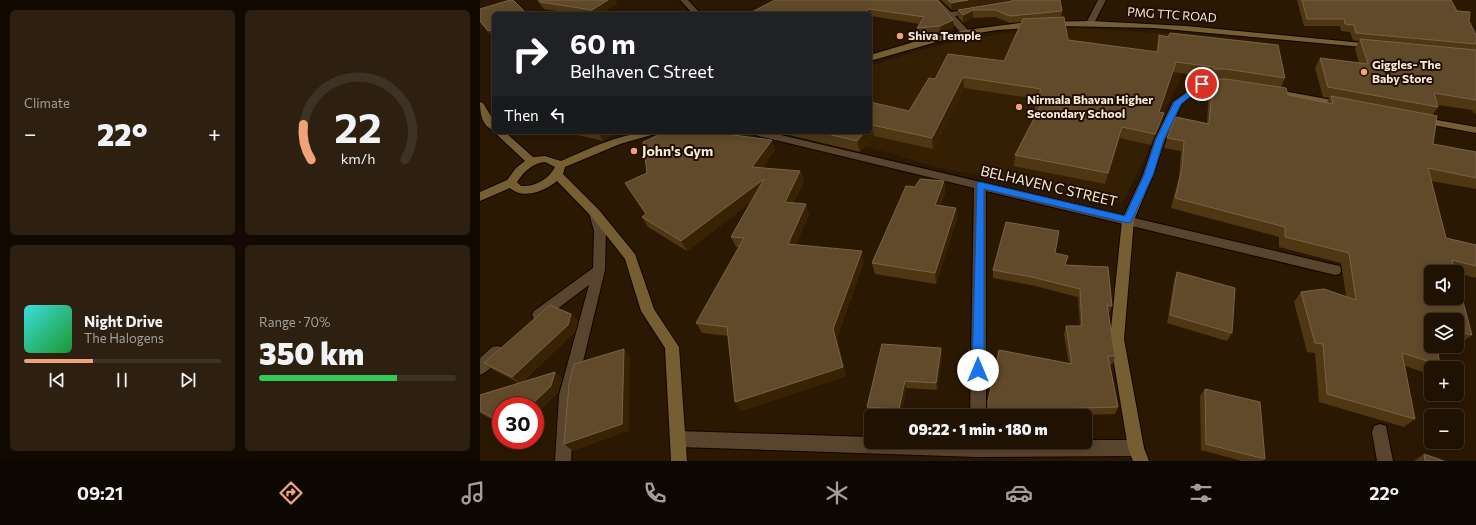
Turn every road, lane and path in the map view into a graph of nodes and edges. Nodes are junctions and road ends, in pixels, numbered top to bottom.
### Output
1 (684, 0) edge
2 (935, 0) edge
3 (1102, 0) edge
4 (978, 10) edge
5 (695, 12) edge
6 (949, 15) junction
7 (1090, 23) junction
8 (965, 32) junction
9 (1384, 47) edge
10 (872, 57) edge
11 (1237, 87) edge
12 (1260, 90) edge
13 (480, 105) edge
14 (1351, 106) edge
15 (1411, 118) edge
16 (492, 125) edge
17 (1476, 130) edge
18 (501, 134) edge
19 (644, 134) edge
20 (763, 134) edge
21 (531, 161) junction
22 (559, 170) junction
23 (510, 183) junction
24 (980, 185) junction
25 (480, 197) edge
26 (595, 213) junction
27 (1128, 220) junction
28 (599, 270) junction
29 (1335, 270) dead end
30 (530, 324) edge
31 (508, 343) edge
32 (480, 368) edge
33 (978, 409) edge
34 (1380, 432) dead end
35 (679, 439) junction
36 (864, 443) edge
37 (1049, 449) edge
38 (1138, 454) edge
39 (562, 461) edge
40 (679, 461) edge
41 (1384, 461) edge

1 - 5 street
2 - 6 street
3 - 7 street
4 - 6 street
6 - 8 street
7 - 8 street, PMG TTC ROAD
7 - 9 street, PMG TTC ROAD
8 - 10 street, PMG TTC ROAD
11 - 27 street
12 - 14 street
13 - 16 street
15 - 17 street
18 - 21 street
19 - 22 street
20 - 24 street, BELHAVEN C STREET
21 - 22 street
21 - 23 street
22 - 23 street
22 - 26 street
23 - 25 street
24 - 27 street, BELHAVEN C STREET
24 - 33 street
26 - 28 street
26 - 35 street
27 - 29 street, BELHAVEN C STREET
27 - 38 street
28 - 30 street
28 - 39 street
31 - 32 street
34 - 41 street
35 - 36 street
35 - 40 street
37 - 38 street

